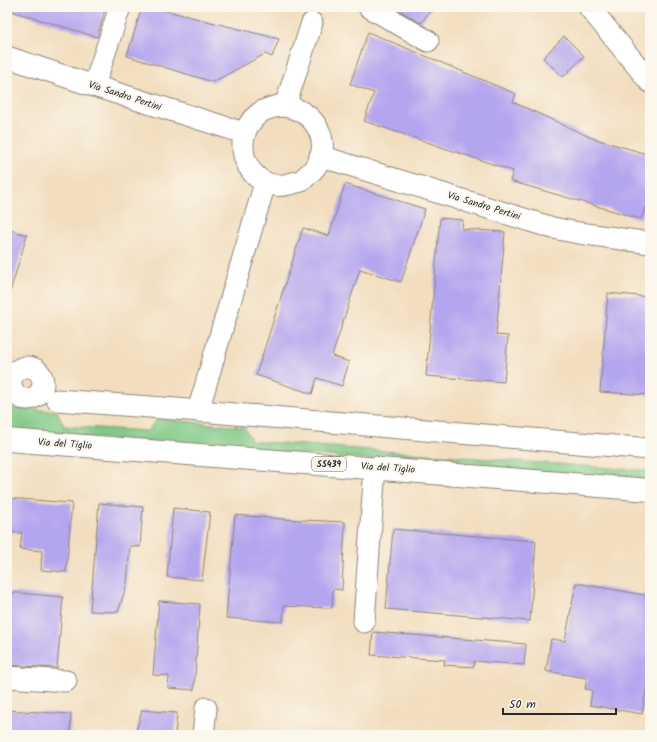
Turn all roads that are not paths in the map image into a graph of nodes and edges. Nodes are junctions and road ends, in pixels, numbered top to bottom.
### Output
1 (120, 7) edge
2 (369, 7) edge
3 (590, 7) edge
4 (312, 23) dead end
5 (428, 41) dead end
6 (7, 57) edge
7 (650, 82) edge
8 (94, 86) junction
9 (285, 106) junction
10 (244, 133) junction
11 (320, 156) junction
12 (265, 183) junction
13 (650, 243) edge
14 (43, 383) junction
15 (28, 399) junction
16 (57, 400) junction
17 (198, 411) junction
18 (7, 440) edge
19 (650, 449) edge
20 (375, 467) junction
21 (650, 490) edge
22 (364, 622) dead end
23 (7, 677) edge
24 (66, 681) dead end
25 (206, 708) dead end
26 (203, 735) edge

1 - 8 street
2 - 5 street
3 - 7 street
4 - 9 street
6 - 8 street, Via Sandro Pertini
8 - 10 street, Via Sandro Pertini
9 - 10 street
9 - 11 street
10 - 12 street
11 - 12 street
11 - 13 street, Via Sandro Pertini
12 - 17 street
14 - 15 street
14 - 15 street
14 - 16 street
15 - 16 street
16 - 17 street
17 - 19 street
18 - 20 main road, Via del Tiglio / SS439
20 - 21 main road, Via del Tiglio / SS439
20 - 22 street
23 - 24 street
25 - 26 street

